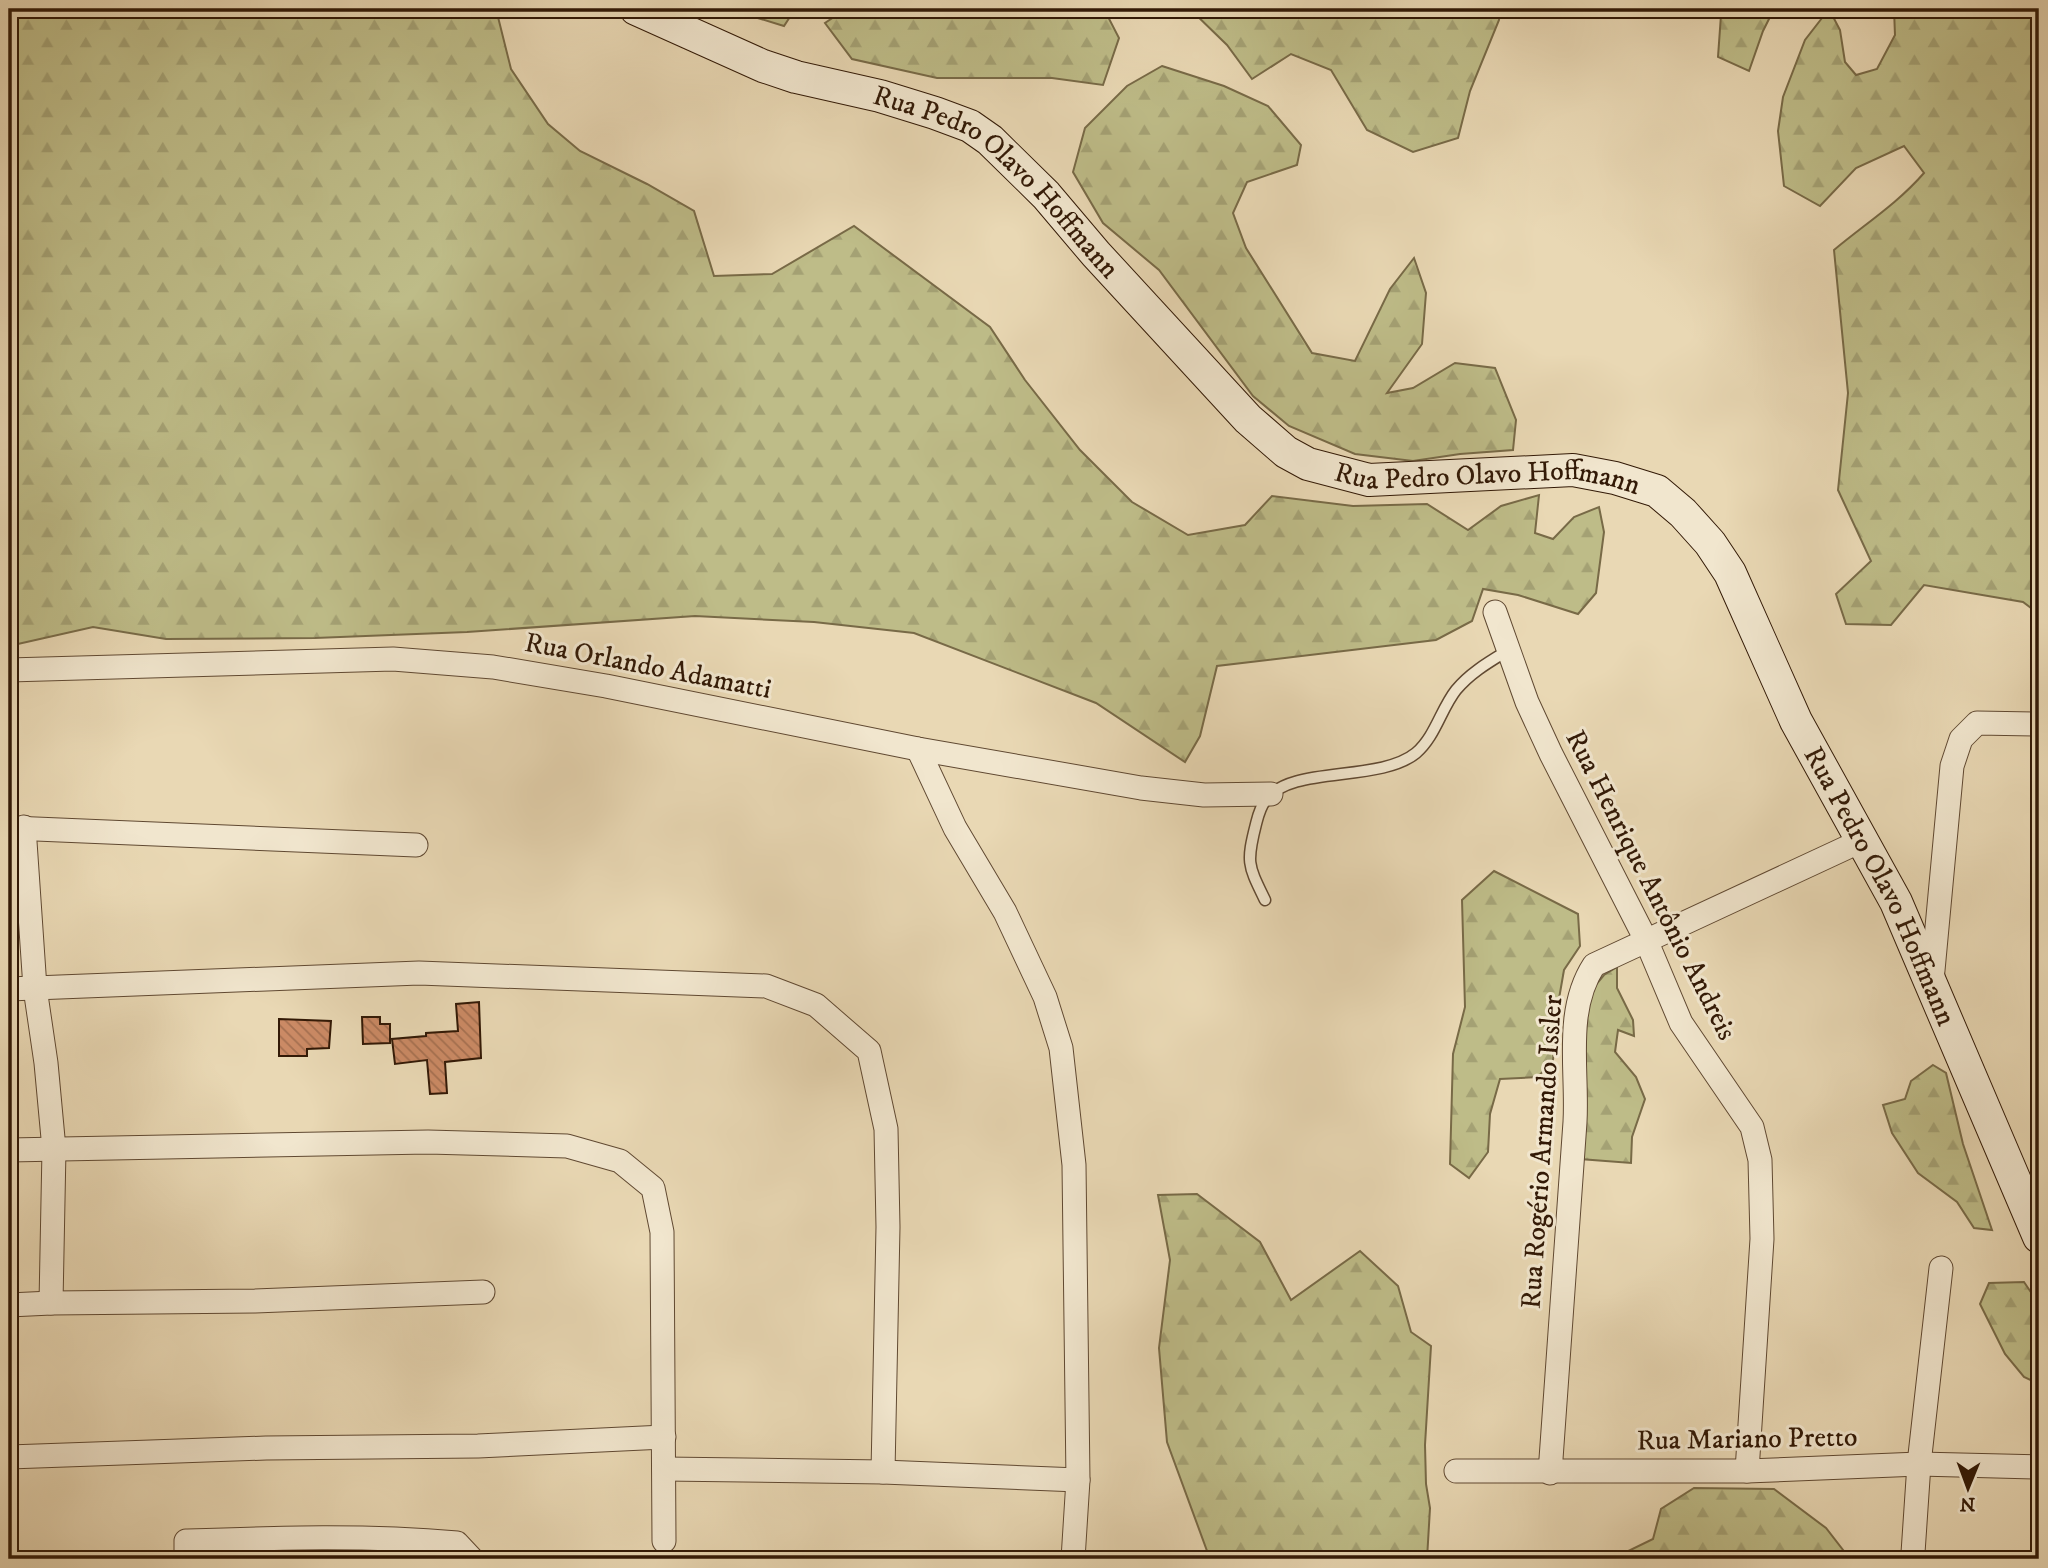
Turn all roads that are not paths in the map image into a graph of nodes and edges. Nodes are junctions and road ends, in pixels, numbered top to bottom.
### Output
1 (636, 9) edge
2 (1494, 612) dead end
3 (1507, 651) junction
4 (9, 670) edge
5 (2039, 724) edge
6 (918, 748) junction
7 (1270, 794) junction
8 (17, 827) edge
9 (1863, 841) junction
10 (416, 845) dead end
11 (1265, 900) dead end
12 (1646, 940) junction
13 (1931, 986) junction
14 (35, 988) junction
15 (9, 989) edge
16 (54, 1149) junction
17 (9, 1150) edge
18 (2039, 1237) edge
19 (1941, 1268) dead end
20 (483, 1292) dead end
21 (51, 1303) junction
22 (9, 1305) edge
23 (664, 1437) junction
24 (9, 1457) edge
25 (1919, 1464) junction
26 (2039, 1467) edge
27 (664, 1469) junction
28 (1456, 1471) dead end
29 (1747, 1471) junction
30 (883, 1472) junction
31 (1549, 1473) junction
32 (1078, 1480) junction
33 (664, 1541) dead end
34 (186, 1550) edge
35 (1913, 1553) dead end
36 (471, 1559) edge
37 (1073, 1559) edge

1 - 9 street, Rua Pedro Olavo Hoffmann
2 - 3 street, Rua Henrique Antônio Andreis
3 - 7 lane, Rua Orlando Adamatti
3 - 12 street, Rua Henrique Antônio Andreis
4 - 6 street, Rua Orlando Adamatti
5 - 13 street
6 - 7 street, Rua Orlando Adamatti
6 - 32 street
7 - 11 lane
8 - 10 street
8 - 14 street
9 - 12 street, Rua Rogério Armando Issler
9 - 13 street, Rua Pedro Olavo Hoffmann
12 - 29 street, Rua Henrique Antônio Andreis
12 - 31 street, Rua Rogério Armando Issler
13 - 18 street, Rua Pedro Olavo Hoffmann
14 - 15 street
14 - 16 street
14 - 30 street
16 - 17 street
16 - 21 street
16 - 23 street
19 - 25 street
20 - 21 street
21 - 22 street
23 - 24 street
23 - 27 street
25 - 26 street, Rua Mariano Pretto
25 - 29 street, Rua Mariano Pretto
25 - 35 street
27 - 30 street
27 - 33 street
28 - 31 street, Rua Mariano Pretto
29 - 31 street, Rua Mariano Pretto
30 - 32 street
32 - 37 street
34 - 36 street

